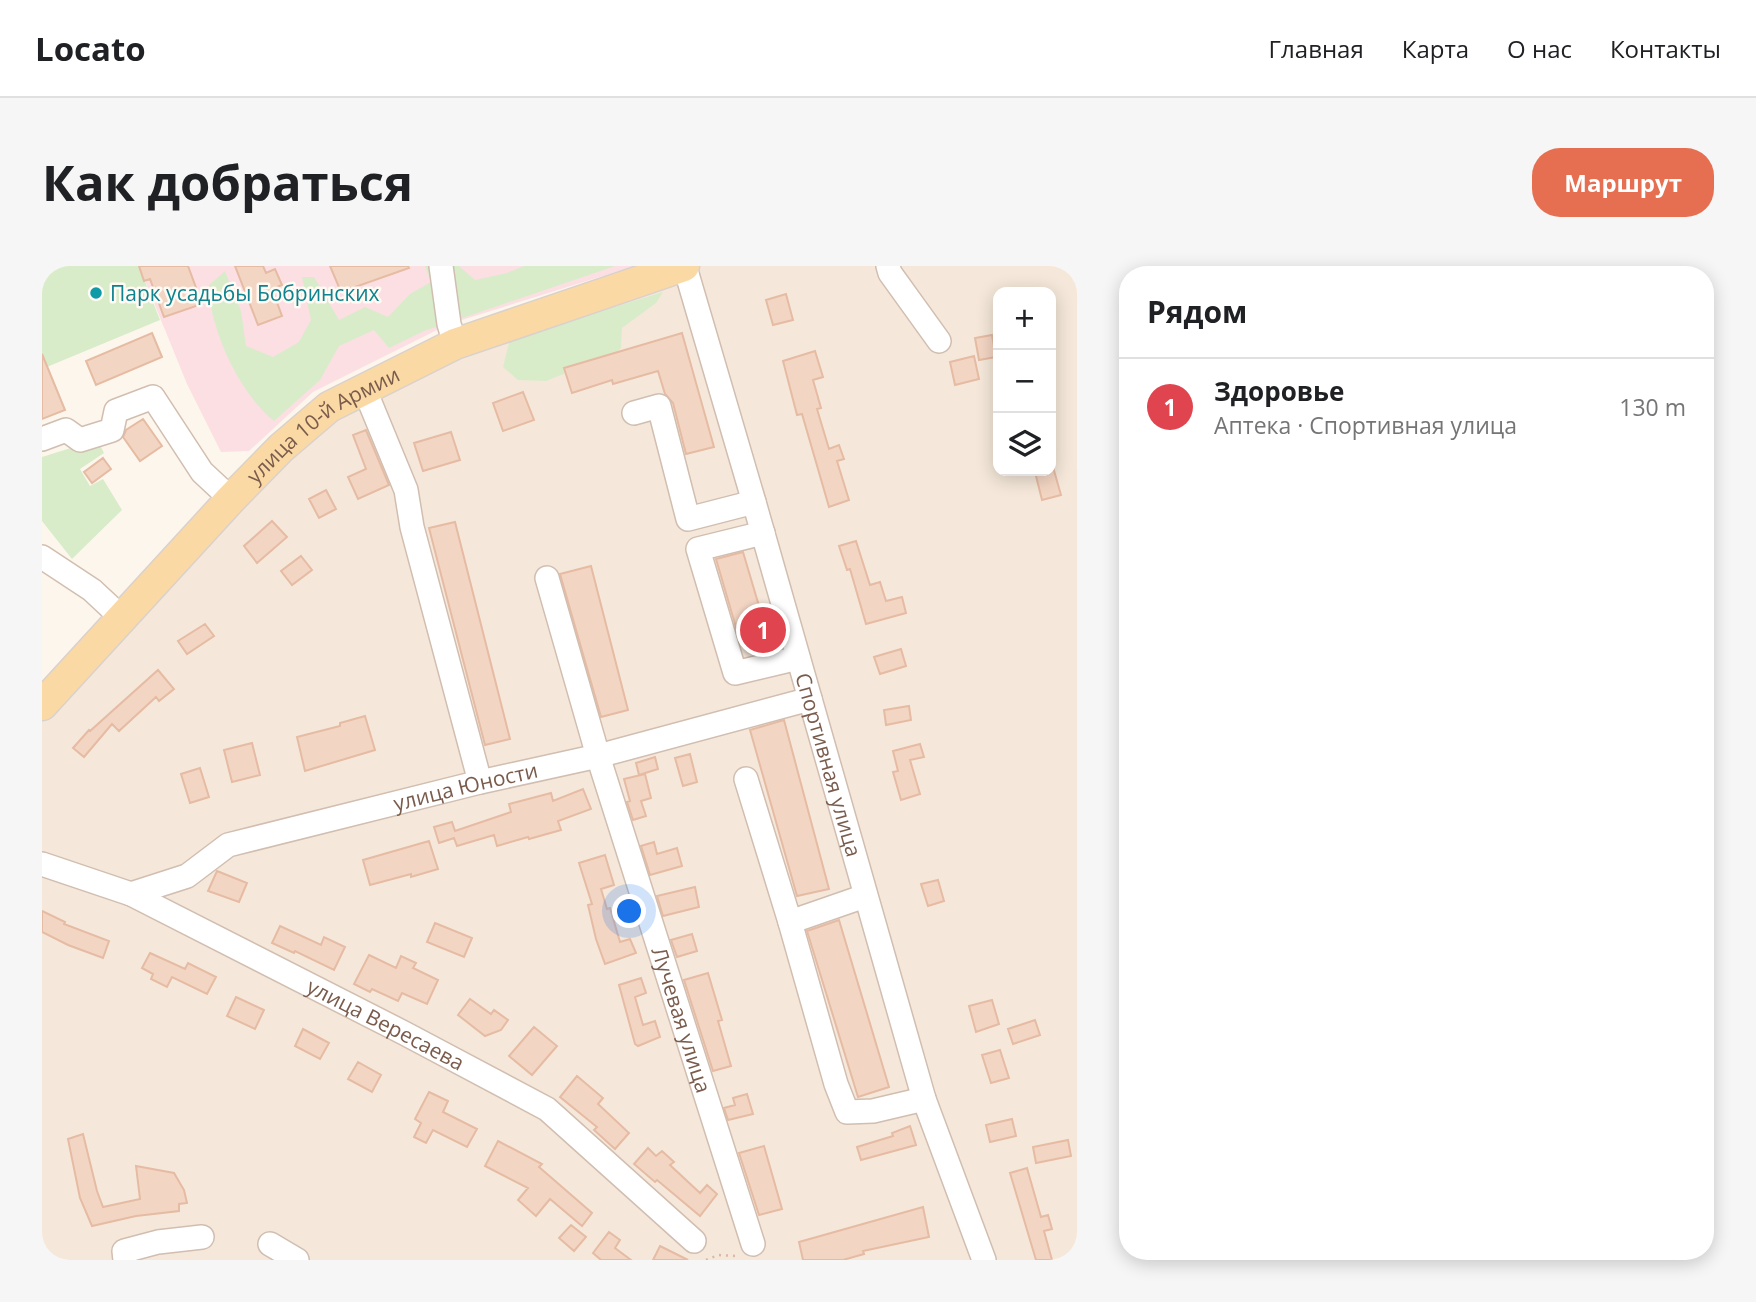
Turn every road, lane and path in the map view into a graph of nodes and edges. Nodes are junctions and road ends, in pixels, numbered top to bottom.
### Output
1 (441, 266) edge
2 (888, 266) edge
3 (684, 267) edge
4 (939, 341) dead end
5 (455, 344) junction
6 (364, 388) junction
7 (634, 413) dead end
8 (42, 439) edge
9 (230, 499) junction
10 (754, 502) junction
11 (763, 533) junction
12 (42, 557) edge
13 (547, 578) dead end
14 (122, 618) junction
15 (798, 658) junction
16 (810, 699) junction
17 (42, 705) edge
18 (598, 756) junction
19 (746, 779) dead end
20 (480, 782) junction
21 (42, 864) edge
22 (131, 894) junction
23 (865, 896) junction
24 (790, 922) junction
25 (924, 1099) junction
26 (202, 1237) dead end
27 (270, 1244) dead end
28 (746, 1250) joint
29 (700, 1251) edge
30 (125, 1260) edge
31 (297, 1260) edge
32 (984, 1260) edge

1 - 5 street
2 - 4 street
3 - 5 main road, улица 10-й Армии
3 - 10 street, Спортивная улица
5 - 6 main road, улица 10-й Армии
6 - 9 main road, улица 10-й Армии
6 - 20 street
7 - 10 street
8 - 9 street
9 - 14 main road, улица 10-й Армии
10 - 11 street, Спортивная улица
11 - 15 street, Спортивная улица
11 - 15 street
12 - 14 street
13 - 18 street, Лучевая улица
14 - 17 main road, улица 10-й Армии
15 - 16 street, Спортивная улица
16 - 18 street, улица Юности
16 - 23 street, Спортивная улица
18 - 20 street, улица Юности
18 - 28 street, Лучевая улица
19 - 24 street
20 - 22 street, улица Юности
21 - 22 street, улица Вересаева
22 - 29 street, улица Вересаева
23 - 24 street
23 - 25 street, Спортивная улица
24 - 25 street
25 - 32 street, Спортивная улица
26 - 30 street
27 - 31 street
28 - 29 path

